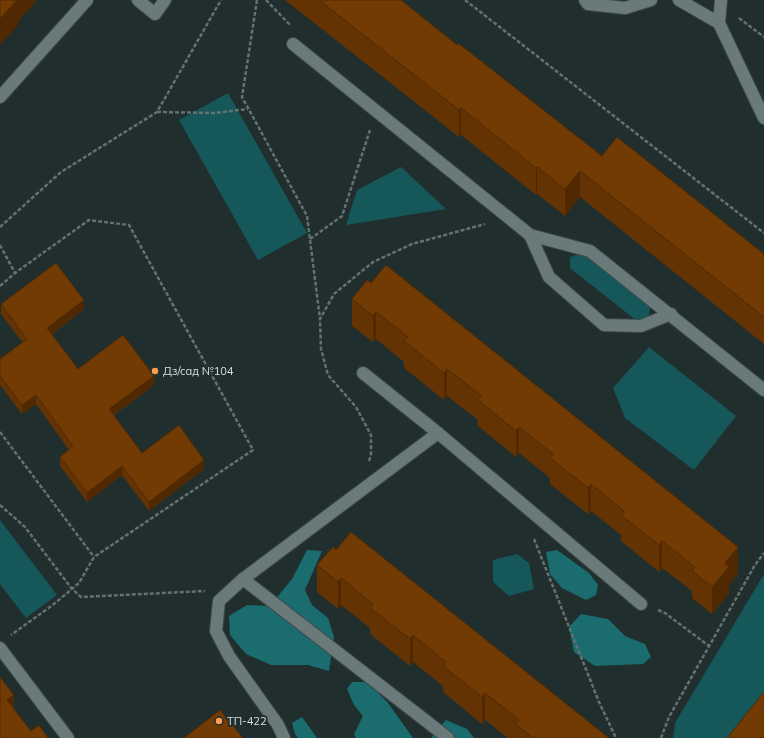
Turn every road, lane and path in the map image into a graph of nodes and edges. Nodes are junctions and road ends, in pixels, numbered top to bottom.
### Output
1 (87, 0) edge
2 (138, 0) edge
3 (165, 0) edge
4 (221, 0) edge
5 (257, 0) edge
6 (266, 0) edge
7 (466, 0) edge
8 (585, 0) edge
9 (650, 0) edge
10 (679, 0) edge
11 (721, 0) edge
12 (737, 16) dead end
13 (719, 23) junction
14 (294, 30) dead end
15 (764, 37) edge
16 (293, 44) dead end
17 (0, 97) edge
18 (248, 109) junction
19 (157, 112) junction
20 (764, 118) edge
21 (370, 130) dead end
22 (508, 217) junction
23 (0, 227) edge
24 (764, 233) edge
25 (530, 235) junction
26 (310, 239) junction
27 (0, 245) edge
28 (15, 273) junction
29 (0, 286) edge
30 (671, 314) junction
31 (320, 319) junction
32 (362, 373) dead end
33 (764, 390) edge
34 (0, 432) edge
35 (438, 433) junction
36 (358, 493) junction
37 (0, 504) edge
38 (533, 537) dead end
39 (764, 553) edge
40 (94, 557) junction
41 (243, 579) junction
42 (72, 589) junction
43 (231, 590) junction
44 (641, 604) joint
45 (15, 633) dead end
46 (710, 646) junction
47 (0, 648) edge
48 (68, 738) edge
49 (284, 738) edge
50 (448, 738) edge
51 (616, 738) edge
52 (661, 738) edge

1 - 17 lane
2 - 3 lane
4 - 19 path
5 - 18 path
6 - 14 path
7 - 24 path
8 - 9 lane
10 - 13 lane
11 - 13 lane
12 - 15 path
13 - 20 lane
16 - 22 lane
18 - 19 path
18 - 26 path
19 - 23 path
21 - 26 path
22 - 25 lane
22 - 31 path
25 - 30 lane
25 - 30 lane
26 - 31 path
27 - 28 path
28 - 29 path
28 - 40 path
30 - 33 lane
31 - 36 path
32 - 35 lane
34 - 40 path
35 - 36 lane
35 - 44 lane
36 - 41 lane
37 - 42 path
38 - 51 path
39 - 46 path
40 - 42 path
41 - 43 lane
41 - 50 lane
42 - 43 path
42 - 45 path
43 - 49 lane
44 - 46 path
46 - 52 path
47 - 48 lane

